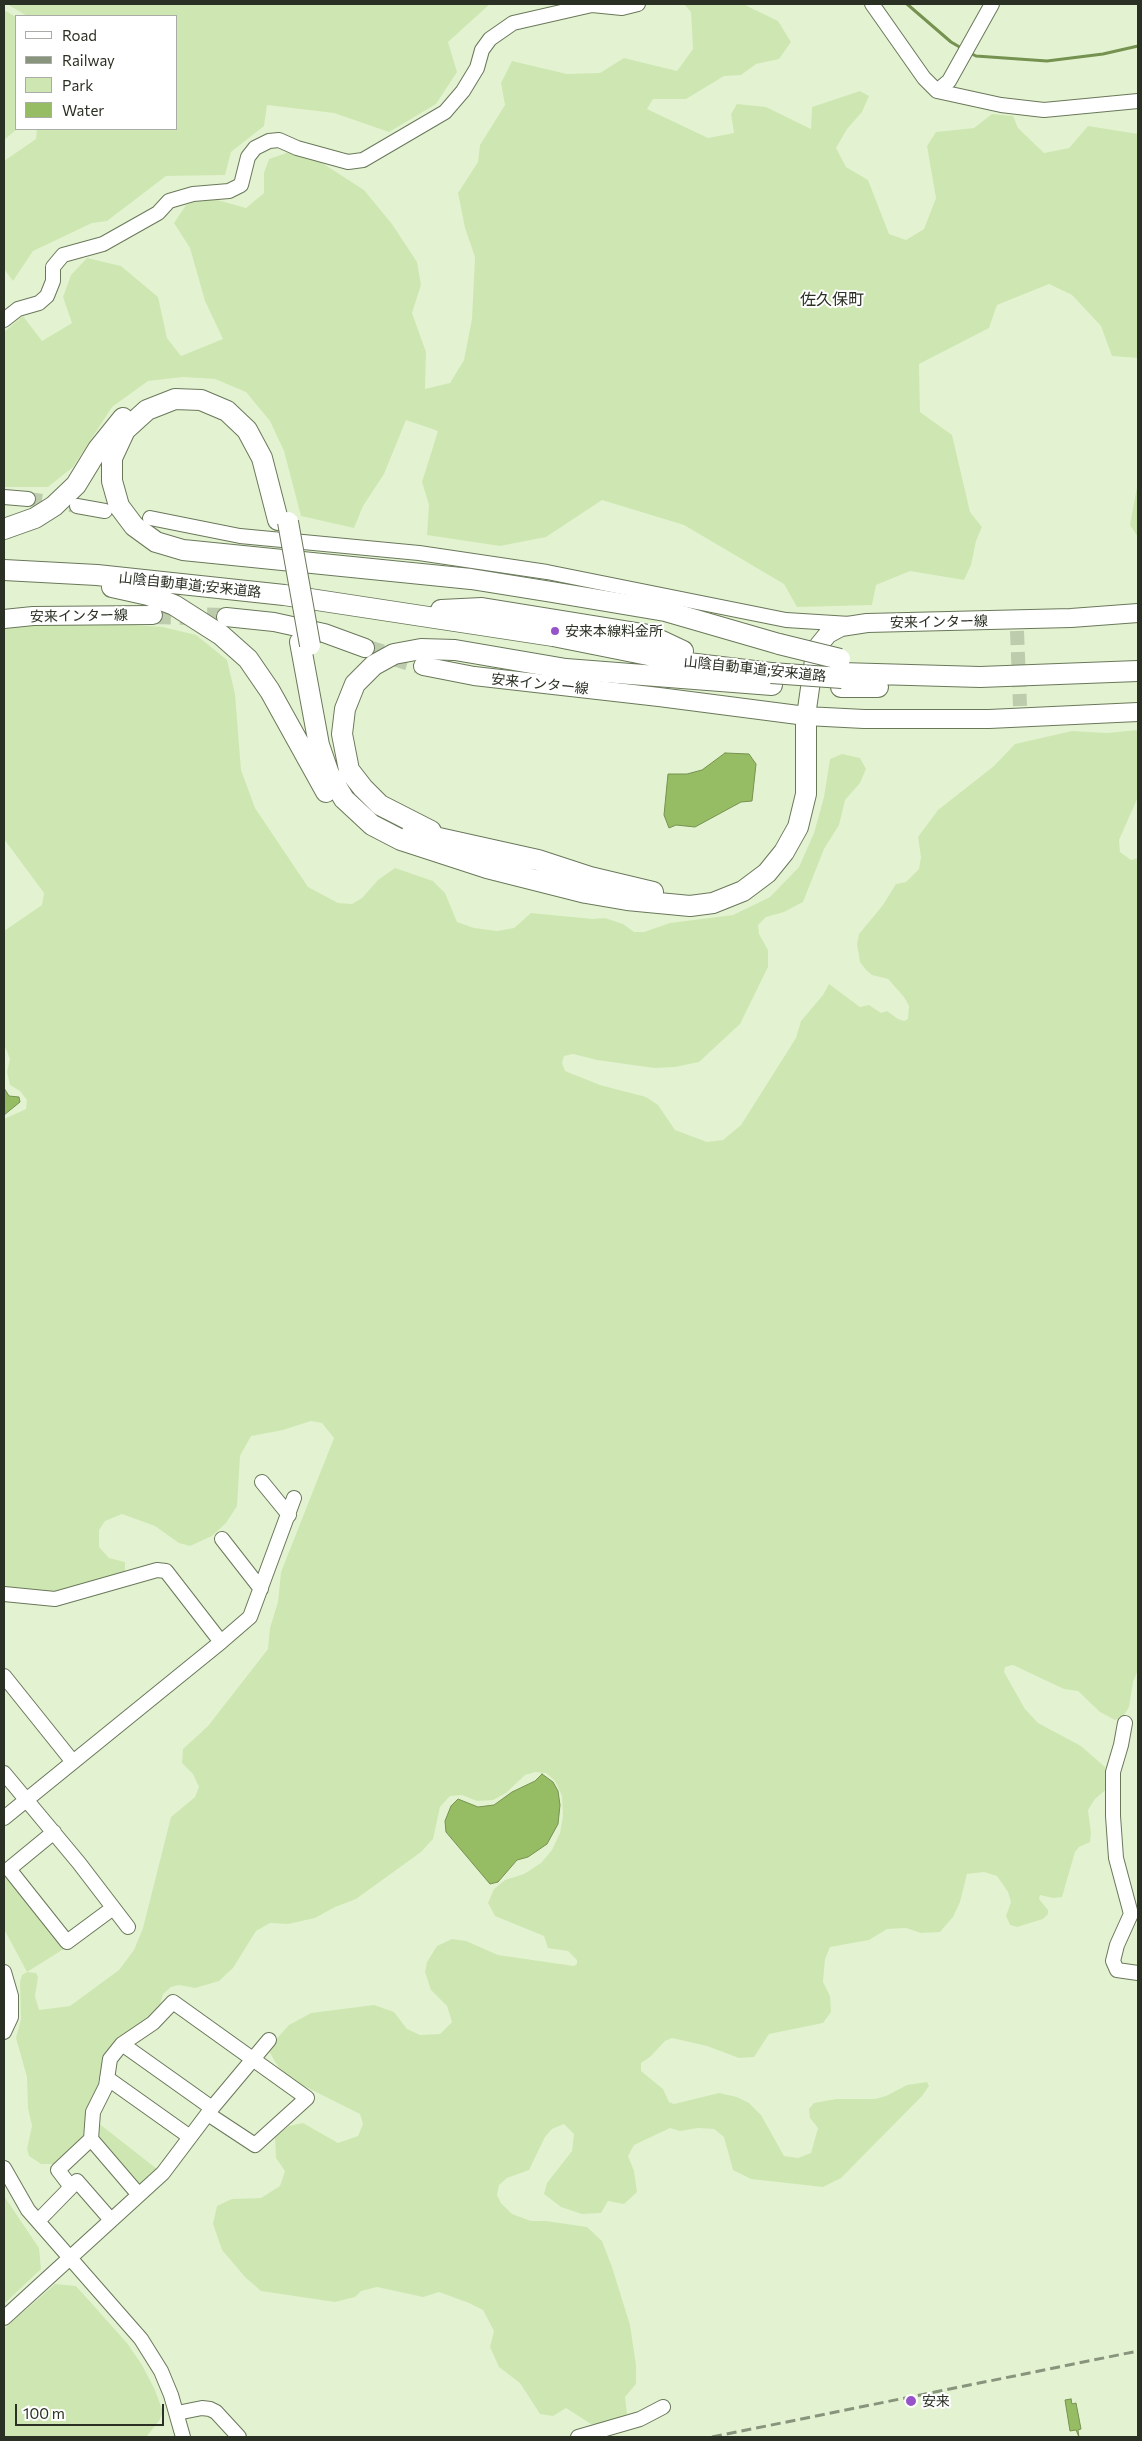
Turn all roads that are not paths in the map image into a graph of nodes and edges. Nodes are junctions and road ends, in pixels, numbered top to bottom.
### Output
1 (638, 4) edge
2 (872, 4) edge
3 (992, 4) edge
4 (937, 91) junction
5 (1138, 101) edge
6 (4, 320) edge
7 (4, 496) edge
8 (28, 500) tunnel mouth
9 (77, 506) tunnel mouth
10 (105, 511) dead end
11 (150, 518) dead end
12 (283, 521) junction
13 (4, 529) edge
14 (4, 570) edge
15 (60, 573) junction
16 (1138, 613) edge
17 (153, 615) tunnel mouth
18 (226, 617) tunnel mouth
19 (4, 618) edge
20 (851, 625) junction
21 (365, 648) tunnel mouth
22 (423, 666) tunnel mouth
23 (1138, 671) edge
24 (841, 674) junction
25 (772, 675) junction
26 (1138, 677) edge
27 (989, 680) junction
28 (1138, 712) edge
29 (806, 716) junction
30 (486, 858) junction
31 (262, 1482) dead end
32 (294, 1498) dead end
33 (289, 1515) junction
34 (222, 1539) dead end
35 (261, 1589) junction
36 (4, 1594) edge
37 (221, 1642) junction
38 (4, 1676) edge
39 (1125, 1723) dead end
40 (74, 1762) junction
41 (4, 1773) edge
42 (26, 1800) junction
43 (4, 1818) edge
44 (54, 1832) junction
45 (113, 1908) junction
46 (128, 1927) dead end
47 (4, 1972) edge
48 (1138, 1973) edge
49 (4, 2032) edge
50 (269, 2040) dead end
51 (122, 2044) junction
52 (252, 2058) junction
53 (107, 2078) junction
54 (210, 2111) junction
55 (190, 2137) junction
56 (91, 2139) junction
57 (4, 2168) edge
58 (71, 2187) junction
59 (139, 2195) junction
60 (111, 2220) junction
61 (38, 2221) junction
62 (68, 2258) junction
63 (4, 2318) edge
64 (663, 2407) dead end
65 (178, 2413) junction
66 (183, 2437) edge
67 (239, 2437) edge
68 (578, 2437) edge

1 - 6 street
2 - 4 street
3 - 4 street
4 - 5 street
7 - 8 street
9 - 10 street
11 - 20 street
12 - 13 highway
12 - 24 highway, bridge
12 - 30 highway
14 - 15 highway, 山陰自動車道;安来道路
15 - 25 highway, 山陰自動車道;安来道路
15 - 30 highway
16 - 20 main road, 安来インター線
17 - 19 main road, 安来インター線
18 - 21 main road
20 - 29 main road, 安来インター線
22 - 29 main road, 安来インター線
23 - 27 highway
24 - 25 highway
24 - 27 highway
24 - 27 highway
25 - 30 highway
26 - 27 highway
28 - 29 main road, 安来インター線
29 - 30 highway
31 - 33 street
32 - 33 street
33 - 35 street
34 - 35 street
35 - 37 street
36 - 37 street
37 - 40 street
38 - 40 street
39 - 48 street
40 - 42 street
41 - 42 street
42 - 43 street
42 - 44 street
44 - 45 street
44 - 45 street
45 - 46 street
47 - 49 street
50 - 52 street
51 - 52 street
51 - 53 street
51 - 54 street
52 - 54 street
52 - 54 street
53 - 55 street
53 - 56 street
54 - 55 street
55 - 59 street
56 - 58 street
56 - 59 street
57 - 61 street
58 - 60 street
58 - 61 street
59 - 60 street
60 - 62 street
61 - 62 street
62 - 63 street
62 - 65 street
64 - 68 street
65 - 66 street
65 - 67 street

